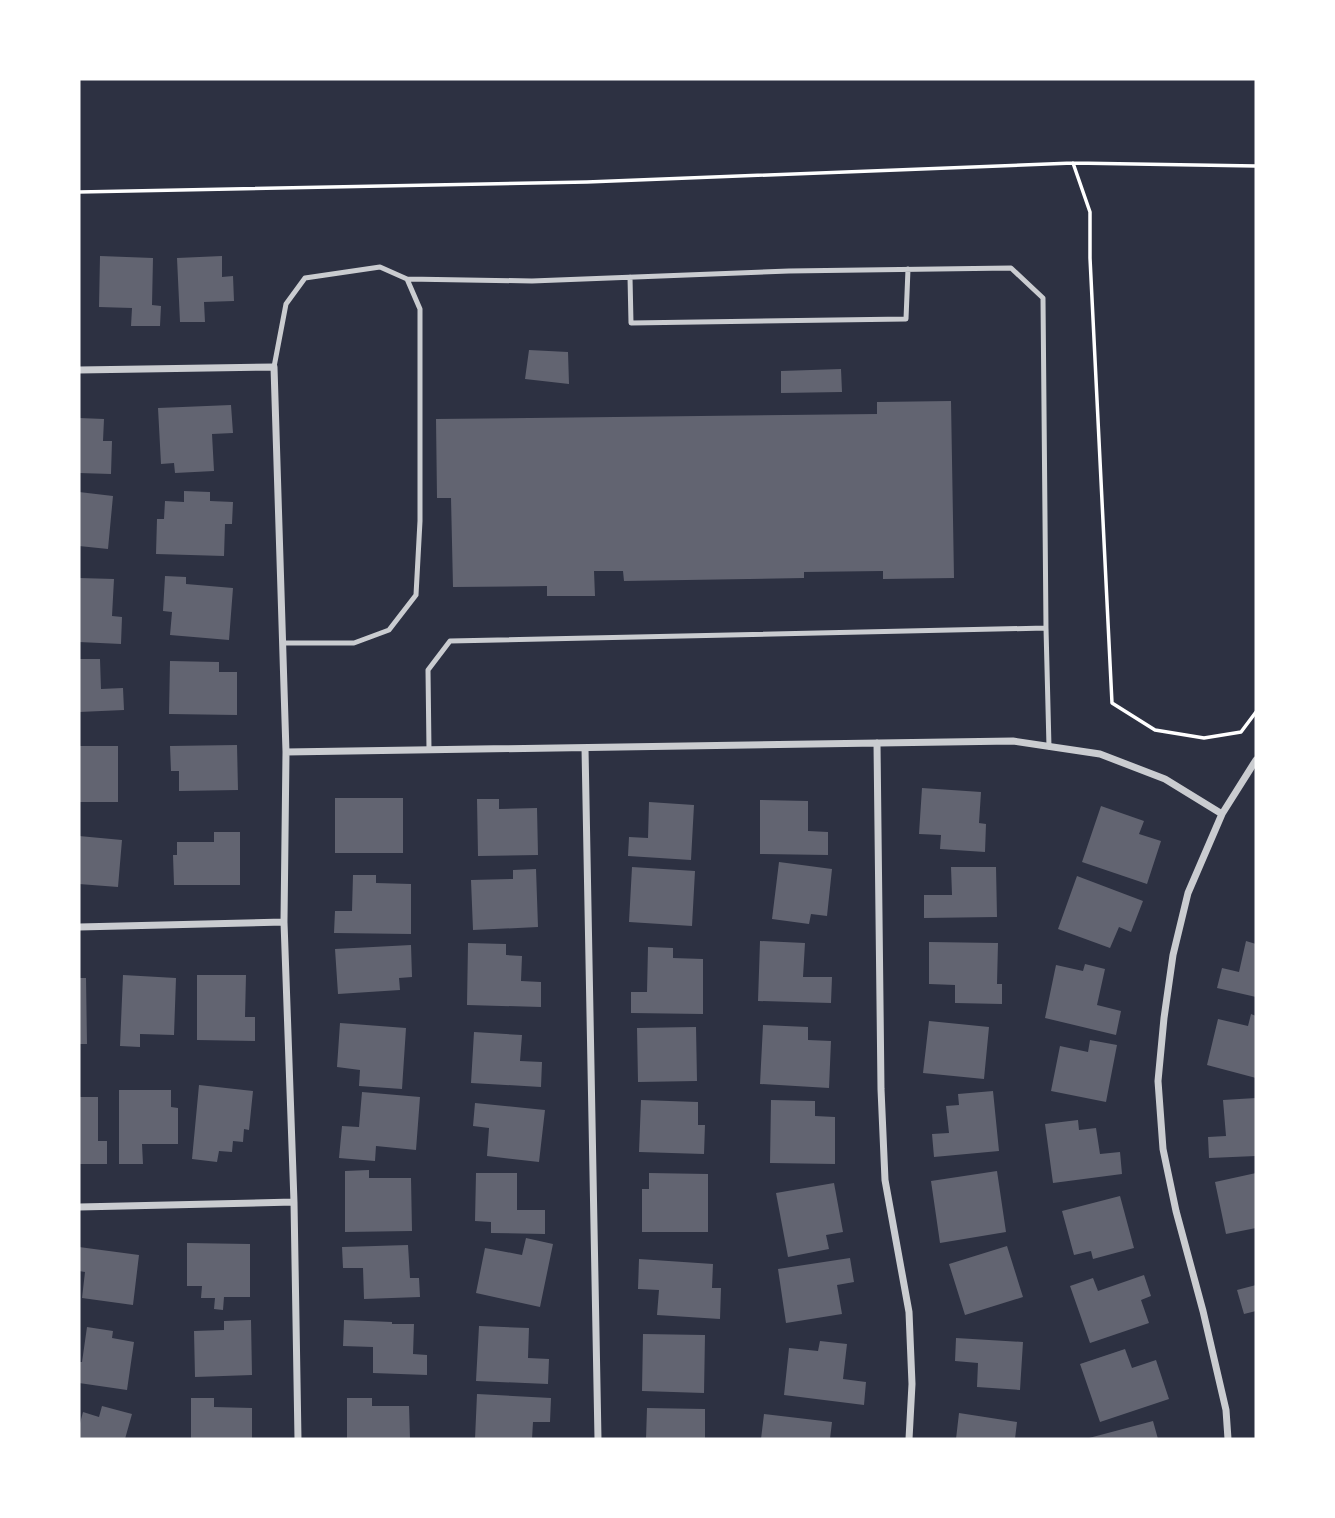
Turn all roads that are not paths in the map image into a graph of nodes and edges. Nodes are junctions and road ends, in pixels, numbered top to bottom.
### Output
1 (908, 269) junction
2 (630, 277) junction
3 (407, 279) junction
4 (275, 367) junction
5 (79, 370) edge
6 (1046, 628) junction
7 (283, 643) junction
8 (877, 743) junction
9 (1049, 747) junction
10 (585, 748) junction
11 (429, 750) junction
12 (286, 752) junction
13 (1256, 760) edge
14 (1222, 814) junction
15 (284, 922) junction
16 (79, 927) edge
17 (294, 1202) junction
18 (79, 1207) edge
19 (298, 1439) edge
20 (598, 1439) edge
21 (909, 1439) edge
22 (1228, 1439) edge

1 - 2 lane
1 - 2 lane
1 - 6 lane
2 - 3 lane
3 - 4 lane
3 - 7 lane
4 - 5 street
4 - 7 street
6 - 9 lane
6 - 11 lane
7 - 12 street
8 - 9 street
8 - 10 street
8 - 21 street
9 - 14 street
10 - 11 street
10 - 20 street
11 - 12 street
12 - 15 street
13 - 14 street
14 - 22 street
15 - 16 street
15 - 17 street
17 - 18 street
17 - 19 street

